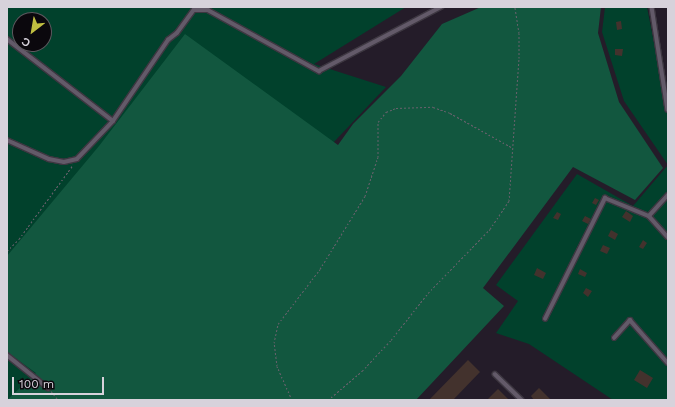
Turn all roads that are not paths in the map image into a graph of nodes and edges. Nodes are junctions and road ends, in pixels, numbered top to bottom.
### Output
1 (441, 7) edge
2 (652, 7) edge
3 (195, 8) edge
4 (7, 39) edge
5 (668, 110) edge
6 (113, 121) junction
7 (7, 140) edge
8 (668, 196) edge
9 (649, 216) junction
10 (668, 237) edge
11 (545, 319) dead end
12 (614, 338) dead end
13 (7, 356) edge
14 (668, 363) edge
15 (495, 374) dead end
16 (48, 388) road end
17 (522, 400) edge

1 - 3 lane
2 - 5 lane
3 - 6 lane
4 - 6 lane
6 - 7 lane
8 - 9 lane
9 - 10 lane
9 - 11 lane
12 - 14 lane
13 - 16 lane
15 - 17 lane

